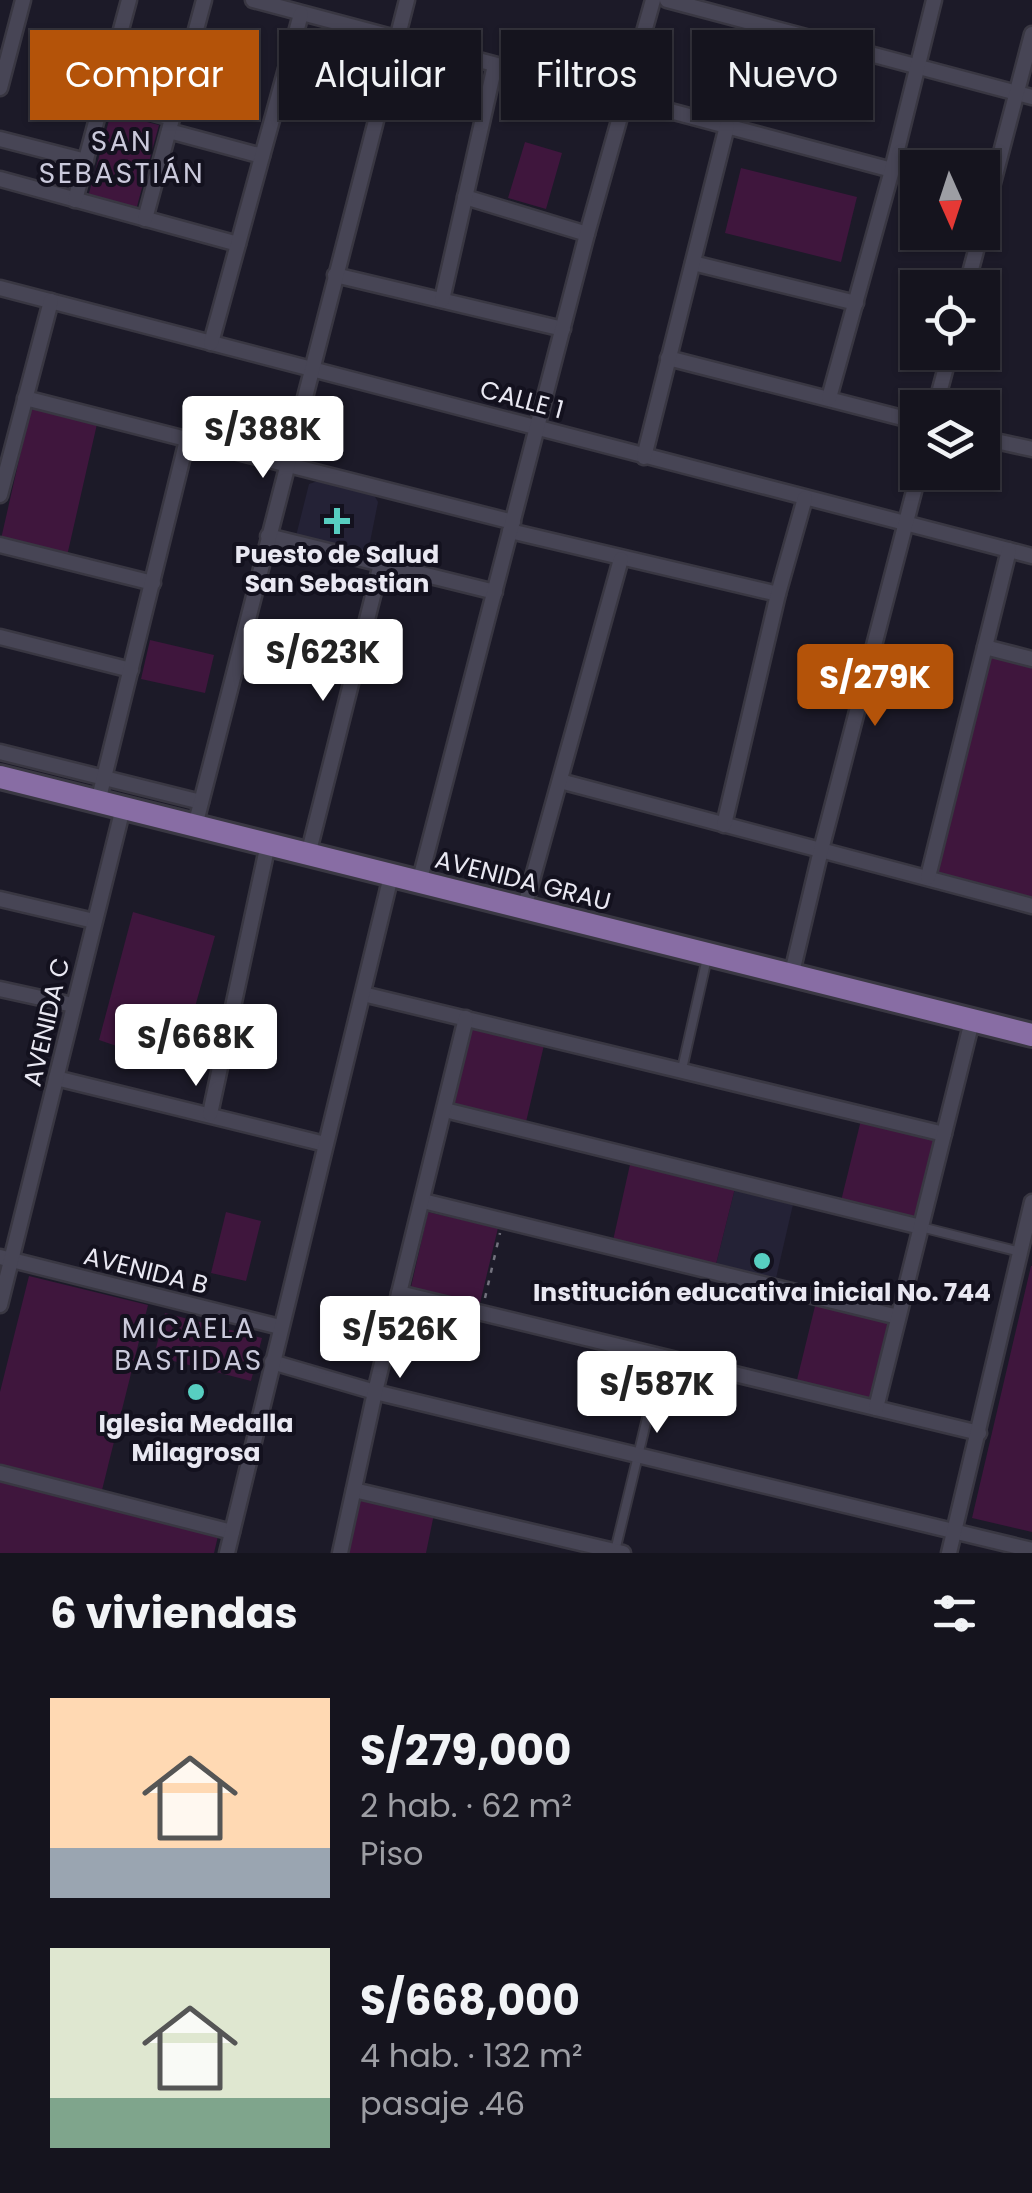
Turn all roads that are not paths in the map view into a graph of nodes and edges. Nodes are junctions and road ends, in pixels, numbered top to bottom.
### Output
1 (22, 0) edge
2 (129, 0) edge
3 (204, 0) edge
4 (253, 0) edge
5 (406, 0) edge
6 (654, 0) edge
7 (667, 0) edge
8 (934, 0) edge
9 (301, 14) junction
10 (121, 30) edge
11 (362, 30) edge
12 (398, 30) edge
13 (645, 30) edge
14 (1032, 34) edge
15 (481, 61) edge
16 (495, 65) junction
17 (501, 67) edge
18 (916, 67) junction
19 (0, 88) edge
20 (1024, 95) edge
21 (672, 112) edge
22 (97, 120) edge
23 (159, 120) edge
24 (375, 120) edge
25 (618, 120) edge
26 (170, 124) junction
27 (727, 126) junction
28 (0, 139) edge
29 (262, 156) junction
30 (86, 162) junction
31 (1000, 169) edge
32 (892, 170) junction
33 (0, 179) edge
34 (466, 197) junction
35 (75, 200) junction
36 (145, 219) junction
37 (588, 234) junction
38 (238, 244) junction
39 (693, 263) junction
40 (335, 275) junction
41 (0, 288) edge
42 (442, 300) junction
43 (51, 301) junction
44 (856, 303) junction
45 (563, 329) junction
46 (212, 343) junction
47 (668, 358) junction
48 (312, 368) junction
49 (24, 398) junction
50 (829, 398) junction
51 (900, 417) edge
52 (537, 426) junction
53 (187, 440) junction
54 (1000, 441) edge
55 (1031, 445) edge
56 (644, 456) junction
57 (288, 464) junction
58 (916, 490) edge
59 (0, 495) edge
60 (805, 498) junction
61 (907, 524) junction
62 (511, 527) junction
63 (268, 536) junction
64 (0, 545) edge
65 (1009, 550) junction
66 (1032, 556) edge
67 (620, 559) junction
68 (381, 564) junction
69 (153, 583) junction
70 (494, 592) junction
71 (778, 594) junction
72 (0, 637) edge
73 (985, 647) junction
74 (1032, 660) edge
75 (131, 670) junction
76 (0, 752) edge
77 (0, 778) edge
78 (104, 778) junction
79 (560, 781) junction
80 (98, 802) junction
81 (200, 802) junction
82 (123, 808) junction
83 (724, 825) junction
84 (195, 826) junction
85 (268, 844) junction
86 (820, 850) junction
87 (308, 855) junction
88 (391, 876) junction
89 (928, 877) junction
90 (419, 882) junction
91 (0, 899) edge
92 (1032, 906) edge
93 (524, 909) junction
94 (94, 921) junction
95 (708, 954) junction
96 (792, 977) junction
97 (0, 989) edge
98 (362, 994) junction
99 (73, 1005) junction
100 (466, 1018) junction
101 (972, 1022) junction
102 (1032, 1035) edge
103 (682, 1069) junction
104 (56, 1078) junction
105 (444, 1110) junction
106 (210, 1114) junction
107 (944, 1134) junction
108 (326, 1144) junction
109 (423, 1201) junction
110 (1032, 1202) edge
111 (921, 1227) junction
112 (1026, 1254) edge
113 (6, 1258) edge
114 (399, 1293) junction
115 (0, 1305) edge
116 (898, 1317) junction
117 (280, 1327) junction
118 (662, 1356) junction
119 (272, 1362) junction
120 (375, 1392) junction
121 (876, 1408) junction
122 (979, 1433) junction
123 (640, 1454) junction
124 (0, 1473) edge
125 (354, 1490) junction
126 (232, 1532) junction
127 (954, 1532) junction
128 (1032, 1550) edge
129 (619, 1552) edge
130 (227, 1553) edge
131 (340, 1553) edge
132 (949, 1553) edge

1 - 19 street
2 - 10 street
3 - 26 street
4 - 9 street
5 - 12 street
6 - 13 street
7 - 18 street
8 - 18 street
9 - 11 street
9 - 29 street
14 - 20 street
15 - 16 street
16 - 17 street
16 - 34 street
18 - 20 street
18 - 32 street
20 - 31 street
21 - 27 street
22 - 30 street
23 - 26 street
24 - 40 street
25 - 37 street
26 - 29 street
26 - 36 street
27 - 32 street
27 - 39 street
28 - 30 street
29 - 38 street
30 - 35 street
32 - 44 street
33 - 35 street
34 - 37 street
34 - 42 street
35 - 36 street
36 - 38 street
37 - 45 street
38 - 46 street
39 - 44 street
39 - 47 street
40 - 42 street
40 - 48 street
41 - 43 street, CALLE 1
42 - 45 street
43 - 46 street, CALLE 1
43 - 49 street
44 - 50 street
45 - 52 street
46 - 48 street, CALLE 1
47 - 50 street
47 - 56 street
48 - 52 street, CALLE 1
48 - 57 street
49 - 53 street
49 - 59 street
50 - 51 street
52 - 56 street, CALLE 1
52 - 62 street
53 - 57 street
53 - 69 street
54 - 55 street
56 - 60 street, CALLE 1
57 - 62 street
57 - 63 street
58 - 61 street
60 - 61 street, CALLE 1
60 - 71 street
61 - 65 street, CALLE 1
61 - 86 street
62 - 67 street
62 - 70 street
63 - 68 street
63 - 81 street
64 - 69 street
65 - 66 street, CALLE 1
65 - 73 street
67 - 71 street
67 - 79 street
68 - 70 street
68 - 87 street
69 - 75 street
70 - 90 street
71 - 83 street
72 - 75 street
73 - 74 street
73 - 89 street
75 - 78 street
76 - 78 street
77 - 80 main road, AVENIDA GRAU
78 - 80 street
78 - 81 street
79 - 83 street
79 - 93 street
80 - 82 main road, AVENIDA GRAU
81 - 84 street
82 - 84 main road, AVENIDA GRAU
82 - 94 street, AVENIDA C
83 - 86 street
84 - 85 main road, AVENIDA GRAU
85 - 87 main road, AVENIDA GRAU
85 - 106 street
86 - 89 street
86 - 96 street
87 - 88 main road, AVENIDA GRAU
88 - 90 main road, AVENIDA GRAU
88 - 98 street
89 - 92 street
90 - 93 main road, AVENIDA GRAU
91 - 94 street
93 - 95 main road, AVENIDA GRAU
94 - 99 street, AVENIDA C
95 - 96 main road, AVENIDA GRAU
95 - 103 lane
96 - 101 main road, AVENIDA GRAU
97 - 99 street
98 - 100 street
98 - 108 street
99 - 104 street, AVENIDA C
100 - 103 street
100 - 105 street
101 - 102 main road, AVENIDA GRAU
101 - 107 street
103 - 107 street
104 - 106 street
104 - 113 street, AVENIDA C
105 - 109 street
105 - 111 street
106 - 108 street
107 - 111 street
108 - 117 street
109 - 114 street
109 - 116 street
110 - 112 street
111 - 112 lane
111 - 116 street
112 - 122 street
113 - 115 street, AVENIDA C
113 - 117 street, AVENIDA B
114 - 118 street
114 - 120 street
116 - 121 street
117 - 119 street
118 - 121 street
118 - 123 lane
119 - 120 street
119 - 126 street
120 - 123 street
120 - 125 street
121 - 122 street
122 - 127 street
123 - 127 street
123 - 129 lane
124 - 126 street
125 - 129 street
125 - 131 street
126 - 130 street
127 - 128 street
127 - 132 street

